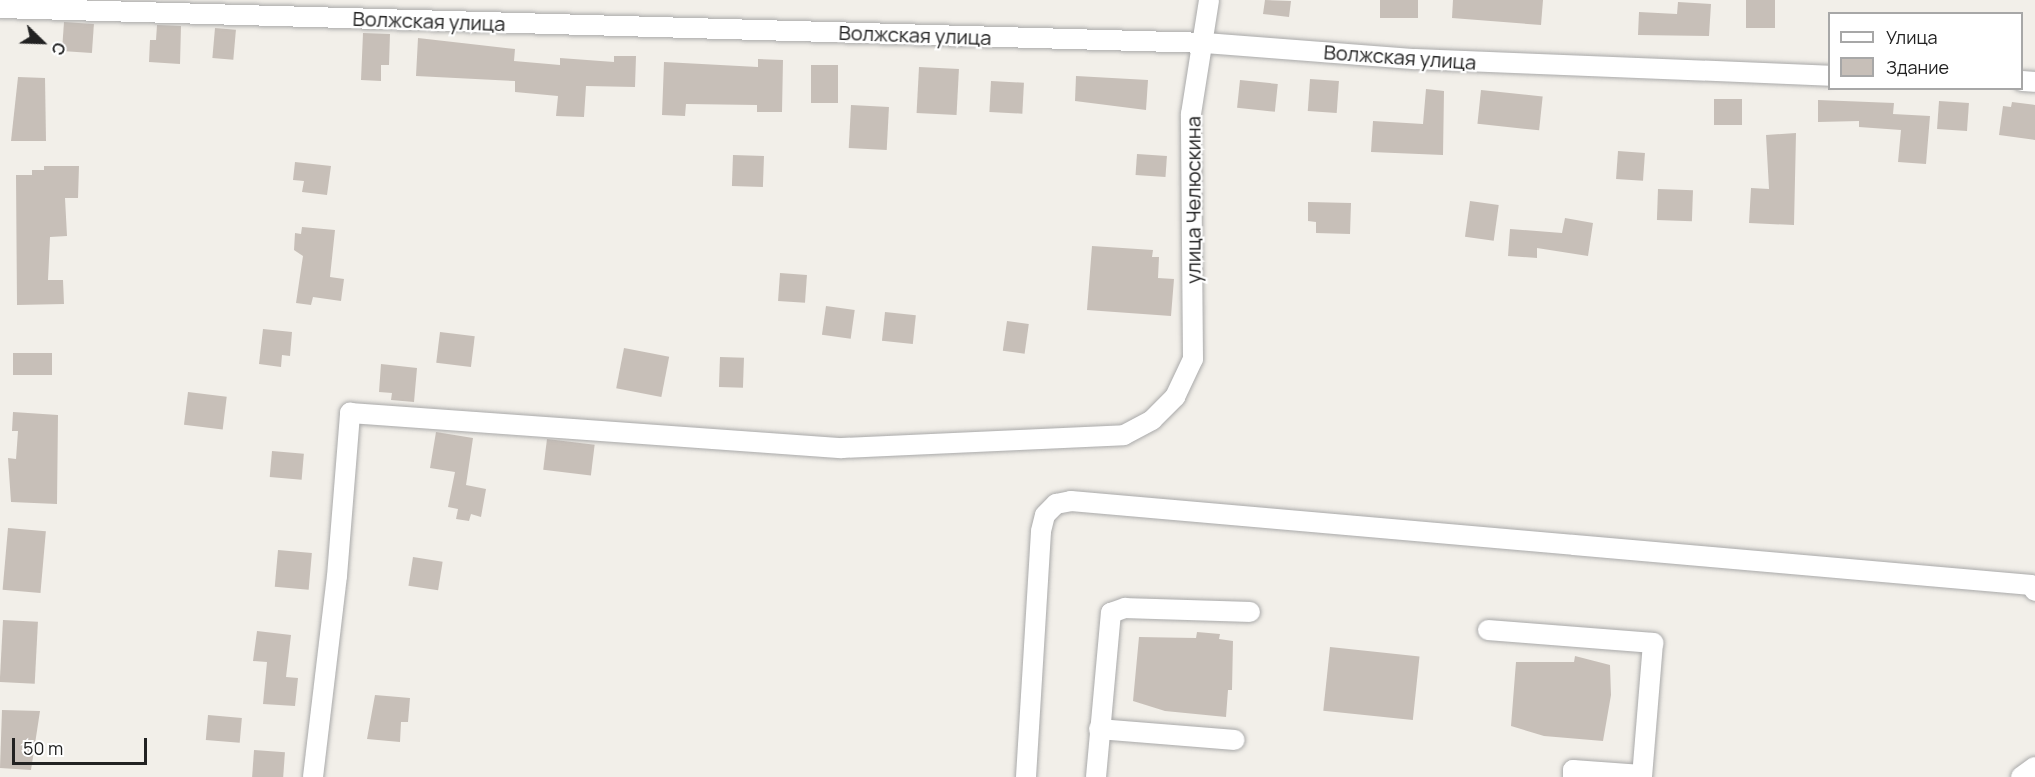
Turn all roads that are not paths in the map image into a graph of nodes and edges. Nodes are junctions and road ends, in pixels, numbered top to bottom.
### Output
1 (1209, 0) edge
2 (0, 8) edge
3 (1205, 44) junction
4 (1828, 76) edge
5 (2033, 588) edge
6 (1250, 612) dead end
7 (1488, 630) dead end
8 (1099, 729) junction
9 (1235, 740) dead end
10 (2035, 767) edge
11 (1642, 776) edge
12 (313, 777) edge
13 (1026, 777) edge
14 (1096, 777) edge
15 (1573, 777) edge
16 (2021, 777) edge

1 - 3 street, улица Челюскина
2 - 3 street, Волжская улица
3 - 4 street, Волжская улица
3 - 12 street, улица Челюскина
5 - 13 street
6 - 8 street
7 - 11 street
8 - 9 street
8 - 14 street
10 - 16 street
11 - 15 street

